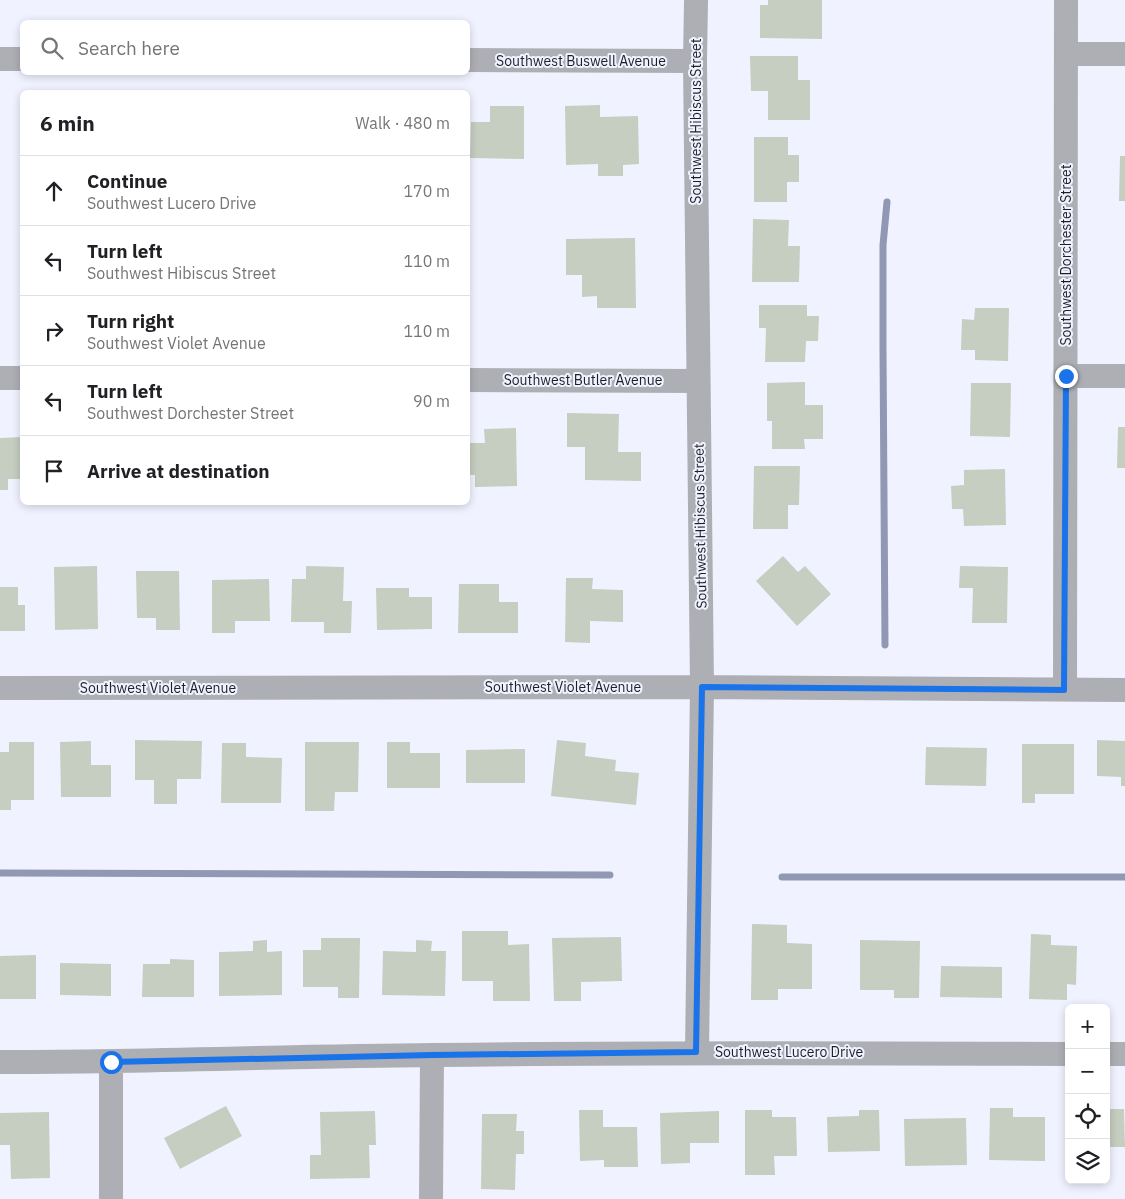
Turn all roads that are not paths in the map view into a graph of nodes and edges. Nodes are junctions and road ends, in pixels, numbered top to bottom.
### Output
1 (696, 0) edge
2 (1066, 0) edge
3 (1066, 54) junction
4 (1125, 54) edge
5 (0, 59) edge
6 (20, 59) edge
7 (470, 60) edge
8 (695, 61) junction
9 (1066, 376) junction
10 (1125, 376) edge
11 (0, 378) edge
12 (20, 378) edge
13 (470, 380) edge
14 (698, 381) junction
15 (702, 687) junction
16 (0, 688) edge
17 (1064, 690) junction
18 (1125, 690) edge
19 (696, 1052) junction
20 (1065, 1054) edge
21 (1110, 1054) edge
22 (1125, 1054) edge
23 (432, 1055) junction
24 (0, 1062) edge
25 (111, 1062) junction
26 (111, 1199) edge
27 (431, 1199) edge

1 - 8 street, Southwest Hibiscus Street
2 - 3 street, Southwest Dorchester Street
3 - 4 street
3 - 9 street, Southwest Dorchester Street
5 - 6 street
7 - 8 street, Southwest Buswell Avenue
8 - 14 street, Southwest Hibiscus Street
9 - 10 street
9 - 17 street, Southwest Dorchester Street
11 - 12 street
13 - 14 street, Southwest Butler Avenue
14 - 15 street, Southwest Hibiscus Street
15 - 16 street, Southwest Violet Avenue
15 - 17 street, Southwest Violet Avenue
15 - 19 street, Southwest Hibiscus Street
17 - 18 street, Southwest Violet Avenue
19 - 20 street, Southwest Lucero Drive
19 - 23 street, Southwest Lucero Drive
21 - 22 street
23 - 25 street, Southwest Lucero Drive
23 - 27 street
24 - 25 street, Southwest Lucero Drive
25 - 26 street

